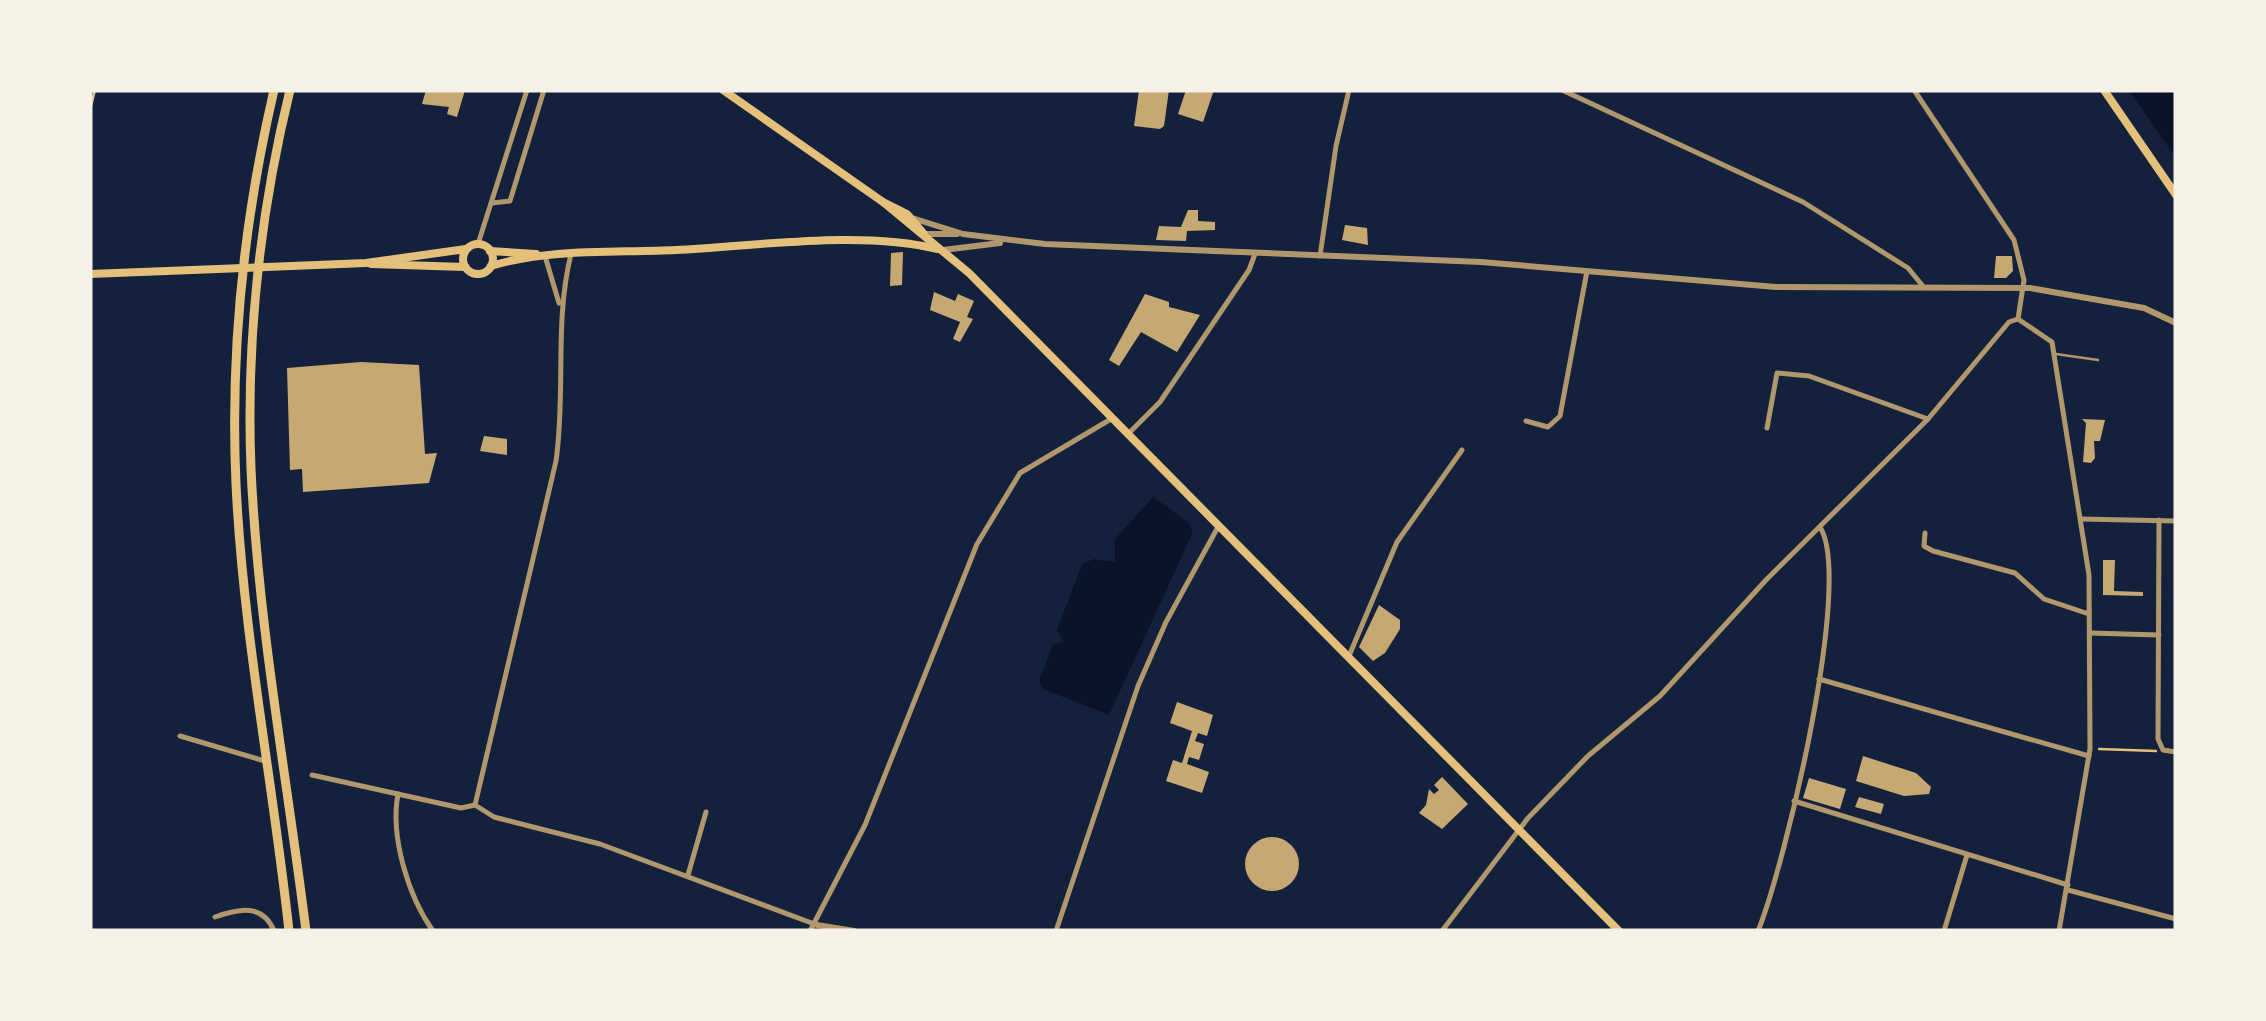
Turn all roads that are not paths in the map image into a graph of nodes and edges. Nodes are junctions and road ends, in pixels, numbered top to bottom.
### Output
1 (274, 90) edge
2 (290, 90) edge
3 (526, 90) edge
4 (544, 90) edge
5 (724, 90) edge
6 (1350, 90) edge
7 (1562, 90) edge
8 (1914, 90) edge
9 (2104, 90) edge
10 (2176, 195) edge
11 (882, 202) junction
12 (492, 203) junction
13 (911, 218) junction
14 (924, 234) junction
15 (964, 234) junction
16 (904, 240) junction
17 (1011, 242) junction
18 (478, 244) junction
19 (466, 250) junction
20 (490, 250) junction
21 (943, 250) junction
22 (571, 254) junction
23 (1255, 254) junction
24 (545, 256) junction
25 (1320, 256) junction
26 (366, 263) junction
27 (491, 266) junction
28 (464, 267) junction
29 (243, 268) junction
30 (260, 268) junction
31 (1587, 268) junction
32 (90, 274) edge
33 (1922, 285) junction
34 (2022, 288) junction
35 (560, 306) junction
36 (2018, 319) junction
37 (2176, 323) edge
38 (2054, 354) junction
39 (2098, 360) dead end
40 (1113, 418) junction
41 (1928, 420) junction
42 (1526, 422) dead end
43 (1767, 428) dead end
44 (1129, 433) junction
45 (1462, 450) dead end
46 (2081, 519) junction
47 (2159, 520) junction
48 (2176, 521) edge
49 (1220, 524) junction
50 (1820, 527) junction
51 (1924, 532) dead end
52 (2089, 614) junction
53 (2090, 633) junction
54 (2159, 635) junction
55 (1349, 656) junction
56 (1820, 679) junction
57 (180, 736) dead end
58 (2090, 752) junction
59 (2176, 752) edge
60 (268, 762) junction
61 (312, 774) dead end
62 (398, 794) junction
63 (1794, 801) junction
64 (475, 805) junction
65 (706, 812) dead end
66 (1520, 830) junction
67 (1967, 855) junction
68 (688, 875) junction
69 (2068, 888) junction
70 (215, 917) dead end
71 (2176, 919) edge
72 (817, 924) junction
73 (274, 931) edge
74 (289, 931) edge
75 (306, 931) edge
76 (433, 931) edge
77 (810, 931) edge
78 (854, 931) edge
79 (1056, 931) edge
80 (1442, 931) edge
81 (1620, 931) edge
82 (1758, 931) edge
83 (1944, 931) edge
84 (2059, 931) edge

1 - 29 main road
2 - 30 main road
3 - 12 street
4 - 12 street
5 - 11 main road
6 - 25 street
7 - 33 street
8 - 34 street
9 - 10 main road
11 - 13 main road
11 - 14 main road
12 - 18 street
13 - 14 main road
13 - 15 street
14 - 15 street
14 - 16 main road
14 - 21 main road
15 - 17 street
16 - 21 main road
16 - 22 main road
17 - 21 street
17 - 23 street
18 - 19 main road
18 - 20 main road
19 - 26 main road
19 - 28 main road
20 - 24 main road
20 - 27 main road
21 - 40 main road
22 - 24 main road
22 - 35 street
23 - 25 street
23 - 44 street
24 - 27 main road
24 - 35 street
25 - 31 street
26 - 28 main road
26 - 30 main road
27 - 28 main road
29 - 30 main road
29 - 32 main road
29 - 60 main road
30 - 75 main road
31 - 33 street
31 - 42 street
33 - 34 street
34 - 36 street
34 - 37 street
35 - 64 street
36 - 38 street
36 - 41 street
38 - 39 lane
38 - 46 street
40 - 44 main road
40 - 72 street
41 - 43 street
41 - 50 street
44 - 49 main road
45 - 55 street
46 - 47 street
46 - 52 street
47 - 48 street
47 - 54 street
49 - 55 main road
49 - 79 street
50 - 56 street
50 - 66 street
51 - 52 street
52 - 53 street
53 - 54 street
53 - 58 street
54 - 59 street
55 - 66 main road
56 - 58 street
56 - 63 street
57 - 60 street
58 - 69 street
60 - 74 main road
61 - 62 street
62 - 64 street
62 - 76 street
63 - 67 street
63 - 82 street
64 - 68 street
65 - 68 street
66 - 80 street
66 - 81 main road
67 - 69 street
67 - 83 street
68 - 72 street
69 - 71 street
69 - 84 street
70 - 73 street
72 - 77 street
72 - 78 street

